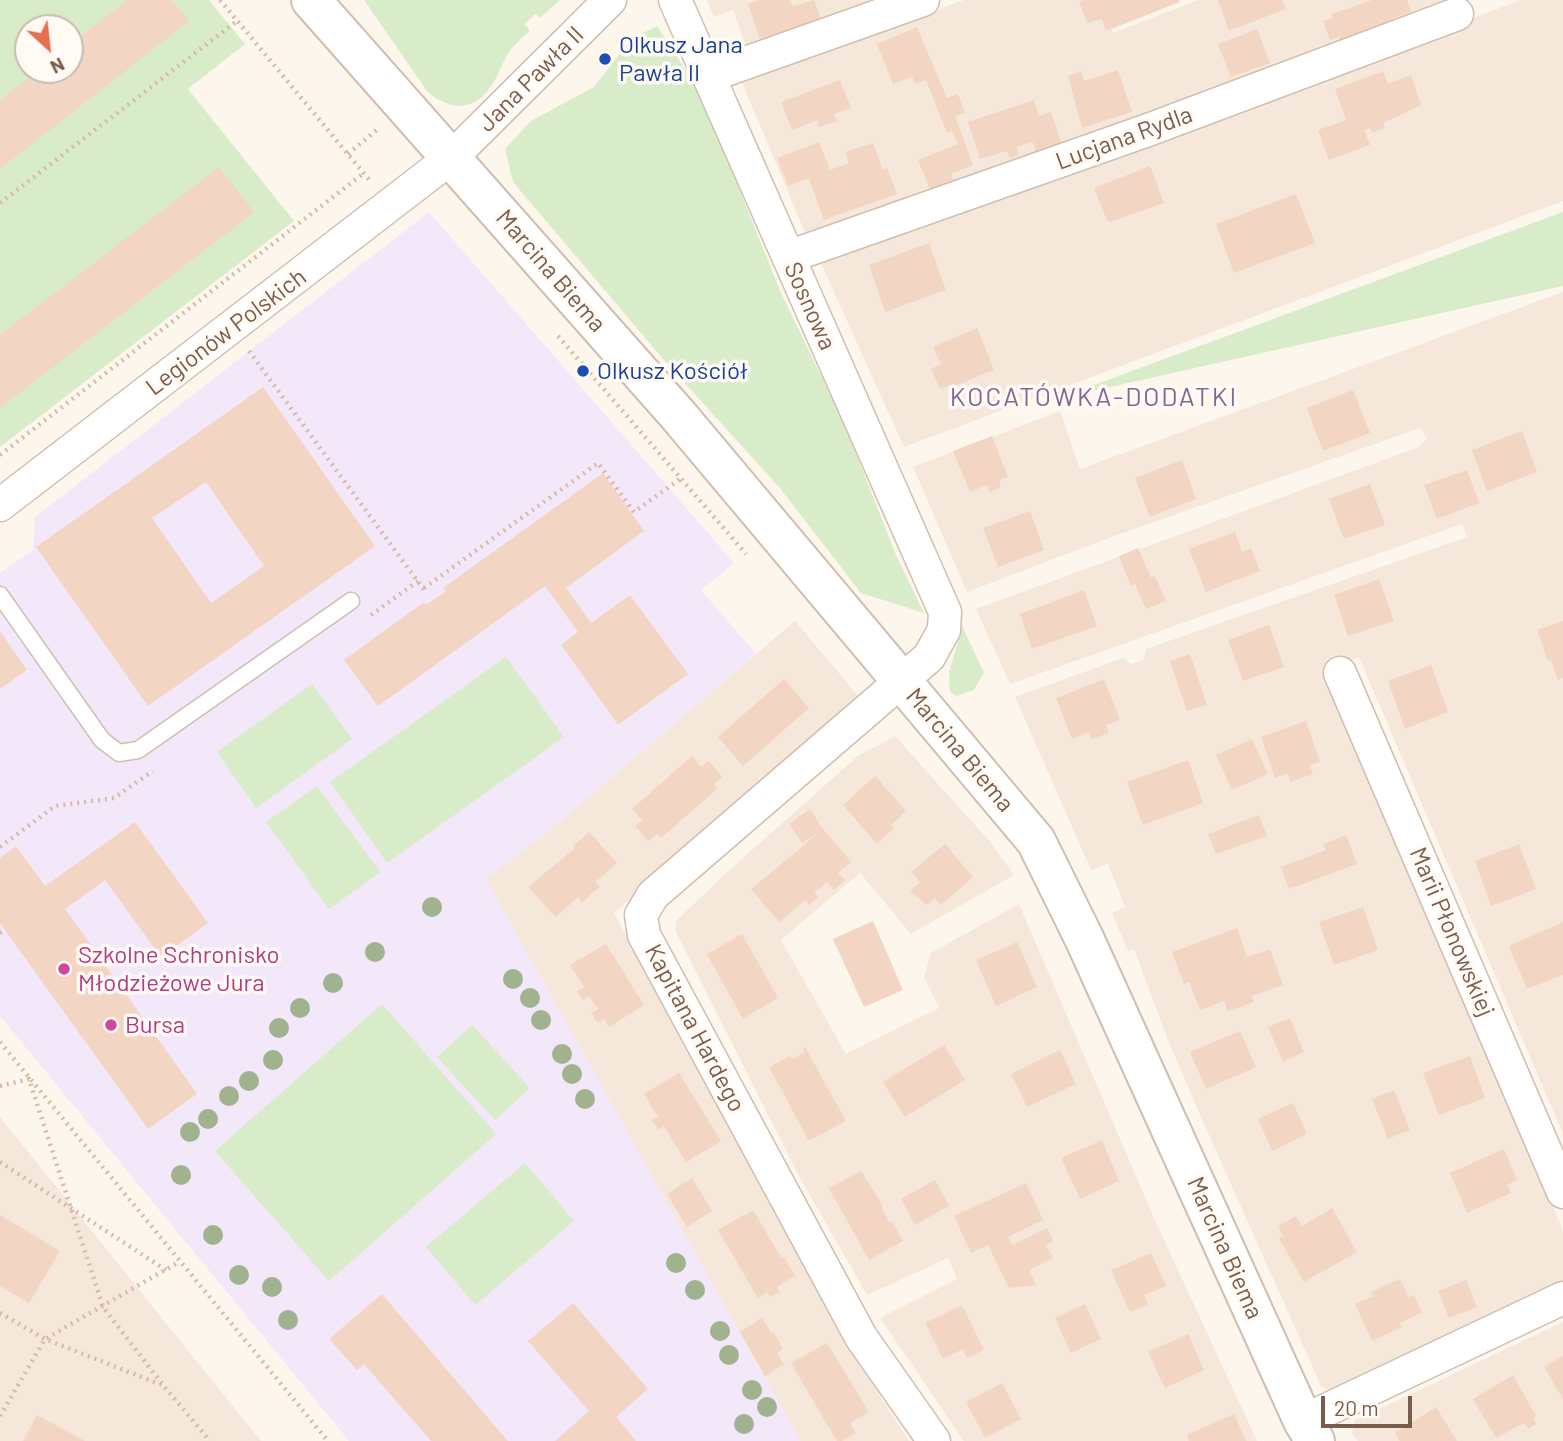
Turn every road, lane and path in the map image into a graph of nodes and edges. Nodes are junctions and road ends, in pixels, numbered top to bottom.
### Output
1 (220, 0) edge
2 (311, 0) edge
3 (610, 0) edge
4 (675, 0) edge
5 (923, 0) edge
6 (1457, 14) dead end
7 (237, 21) junction
8 (709, 76) junction
9 (452, 157) junction
10 (364, 173) junction
11 (378, 191) dead end
12 (0, 203) edge
13 (788, 257) junction
14 (552, 328) dead end
15 (244, 344) dead end
16 (0, 455) edge
17 (680, 479) junction
18 (0, 505) edge
19 (750, 558) dead end
20 (424, 588) junction
21 (427, 594) dead end
22 (0, 595) edge
23 (351, 601) dead end
24 (945, 612) joint
25 (1340, 673) dead end
26 (903, 682) junction
27 (0, 1042) edge
28 (29, 1079) junction
29 (0, 1086) edge
30 (0, 1162) edge
31 (1563, 1192) edge
32 (71, 1208) junction
33 (179, 1262) junction
34 (166, 1270) junction
35 (1563, 1298) edge
36 (103, 1307) junction
37 (0, 1313) edge
38 (45, 1339) junction
39 (163, 1385) junction
40 (0, 1416) edge
41 (1309, 1431) edge
42 (321, 1433) junction
43 (210, 1441) edge
44 (321, 1441) edge
45 (328, 1441) edge
46 (934, 1441) edge

1 - 7 path
2 - 9 street, Marcina Biema
3 - 9 street, Jana Pawła II
4 - 8 street, Sosnowa
5 - 8 street
6 - 13 street, Lucjana Rydla
7 - 10 path
7 - 12 path
8 - 13 street, Sosnowa
9 - 18 street, Legionów Polskich
9 - 26 street, Marcina Biema
10 - 11 path
10 - 16 path
13 - 24 street, Sosnowa
14 - 17 path
15 - 20 path
17 - 19 path
17 - 20 path
20 - 21 path
22 - 23 lane
24 - 26 street, Kapitana Hardego
25 - 31 street, Marii Płonowskiej
26 - 41 street, Marcina Biema
26 - 46 street, Kapitana Hardego
27 - 28 path
28 - 29 path
28 - 32 path
28 - 33 path
30 - 32 path
32 - 34 path
32 - 36 path
33 - 34 path
33 - 42 path
34 - 36 path
35 - 41 street
36 - 38 path
36 - 39 path
37 - 38 path
38 - 39 path
38 - 40 path
39 - 43 path
42 - 44 path
42 - 45 path

